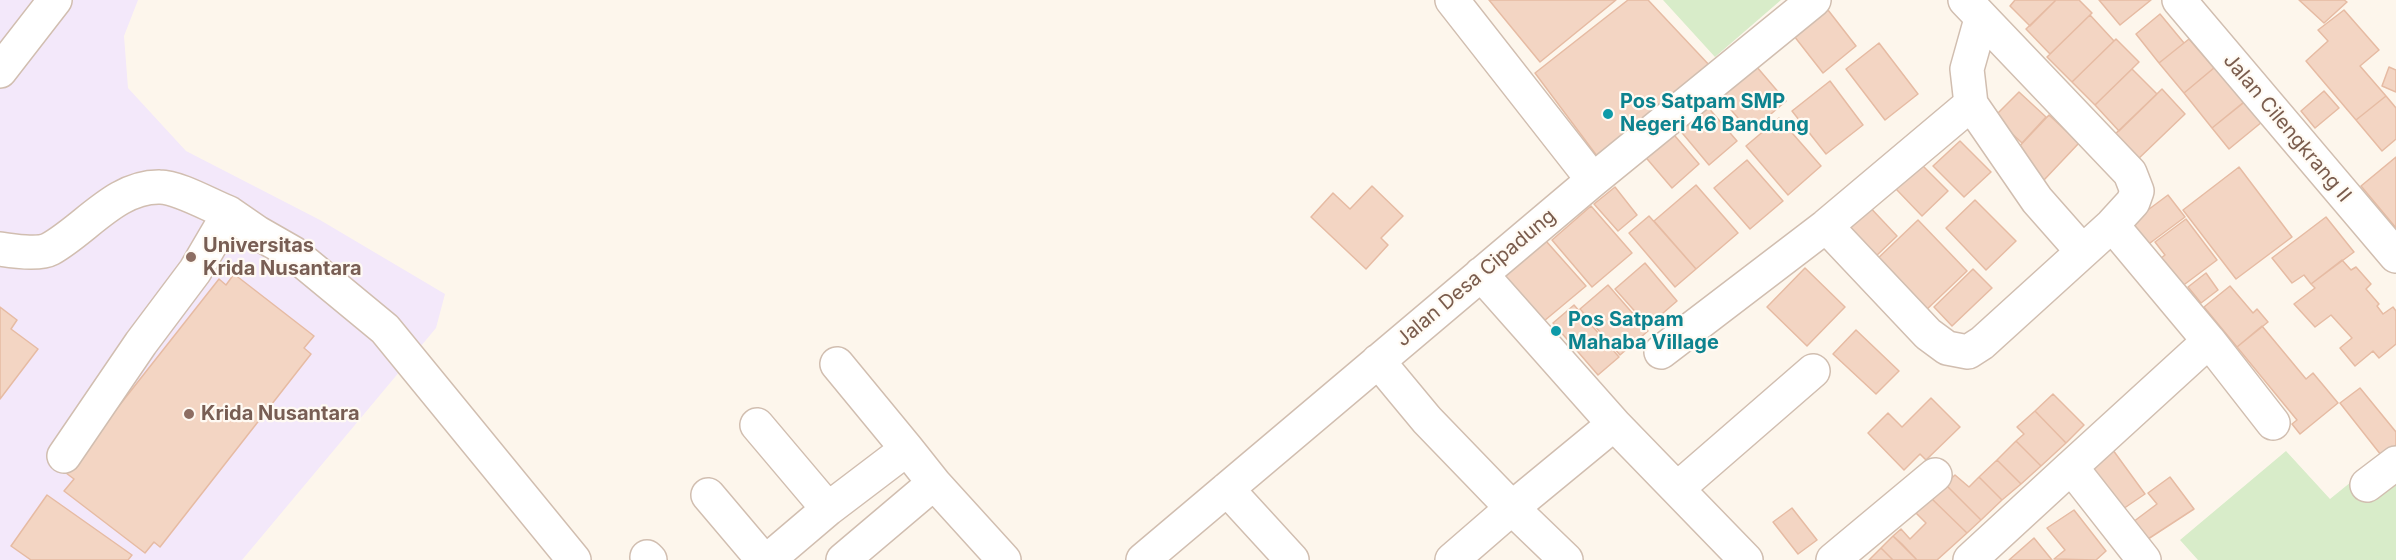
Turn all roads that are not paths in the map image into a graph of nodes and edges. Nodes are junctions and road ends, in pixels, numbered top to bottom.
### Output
1 (55, 0) edge
2 (1452, 0) edge
3 (1814, 0) edge
4 (2180, 0) edge
5 (1973, 9) edge
6 (0, 71) edge
7 (1971, 104) junction
8 (1593, 180) junction
9 (229, 213) junction
10 (2112, 225) junction
11 (1826, 226) junction
12 (0, 249) edge
13 (2082, 251) junction
14 (2396, 256) edge
15 (1481, 274) junction
16 (2210, 341) junction
17 (1661, 351) dead end
18 (1378, 361) junction
19 (837, 364) dead end
20 (1813, 370) dead end
21 (1614, 423) junction
22 (2273, 423) dead end
23 (757, 425) dead end
24 (907, 449) junction
25 (64, 456) dead end
26 (2396, 463) edge
27 (2071, 467) junction
28 (1935, 475) dead end
29 (934, 483) junction
30 (2367, 485) dead end
31 (1227, 489) junction
32 (1677, 489) junction
33 (708, 495) dead end
34 (828, 508) junction
35 (1512, 508) junction
36 (860, 555) edge
37 (574, 560) edge
38 (763, 560) edge
39 (768, 560) edge
40 (1004, 560) edge
41 (1143, 560) edge
42 (1292, 560) edge
43 (1452, 560) edge
44 (1566, 560) edge
45 (1746, 560) edge
46 (1833, 560) edge
47 (1970, 560) edge
48 (2144, 560) edge

1 - 6 street
2 - 8 street
3 - 8 street, Jalan Desa Cipadung
4 - 14 street, Jalan Cilengkrang II
5 - 7 street
5 - 10 street
7 - 11 street
7 - 13 street
8 - 15 street, Jalan Desa Cipadung
9 - 12 street
9 - 25 street
9 - 37 street
10 - 13 street
10 - 16 street
11 - 13 street
11 - 17 street
15 - 18 street, Jalan Desa Cipadung
15 - 21 street
16 - 22 street
16 - 27 street
18 - 31 street, Jalan Desa Cipadung
18 - 35 street
19 - 24 street
20 - 32 street
21 - 32 street
21 - 35 street
23 - 34 street
24 - 29 street
24 - 34 street
26 - 30 street
27 - 47 street
27 - 48 street
28 - 46 street
29 - 36 street
29 - 40 street
31 - 41 street, Jalan Desa Cipadung
31 - 42 street
32 - 45 street
33 - 38 street
34 - 39 street
35 - 43 street
35 - 44 street

